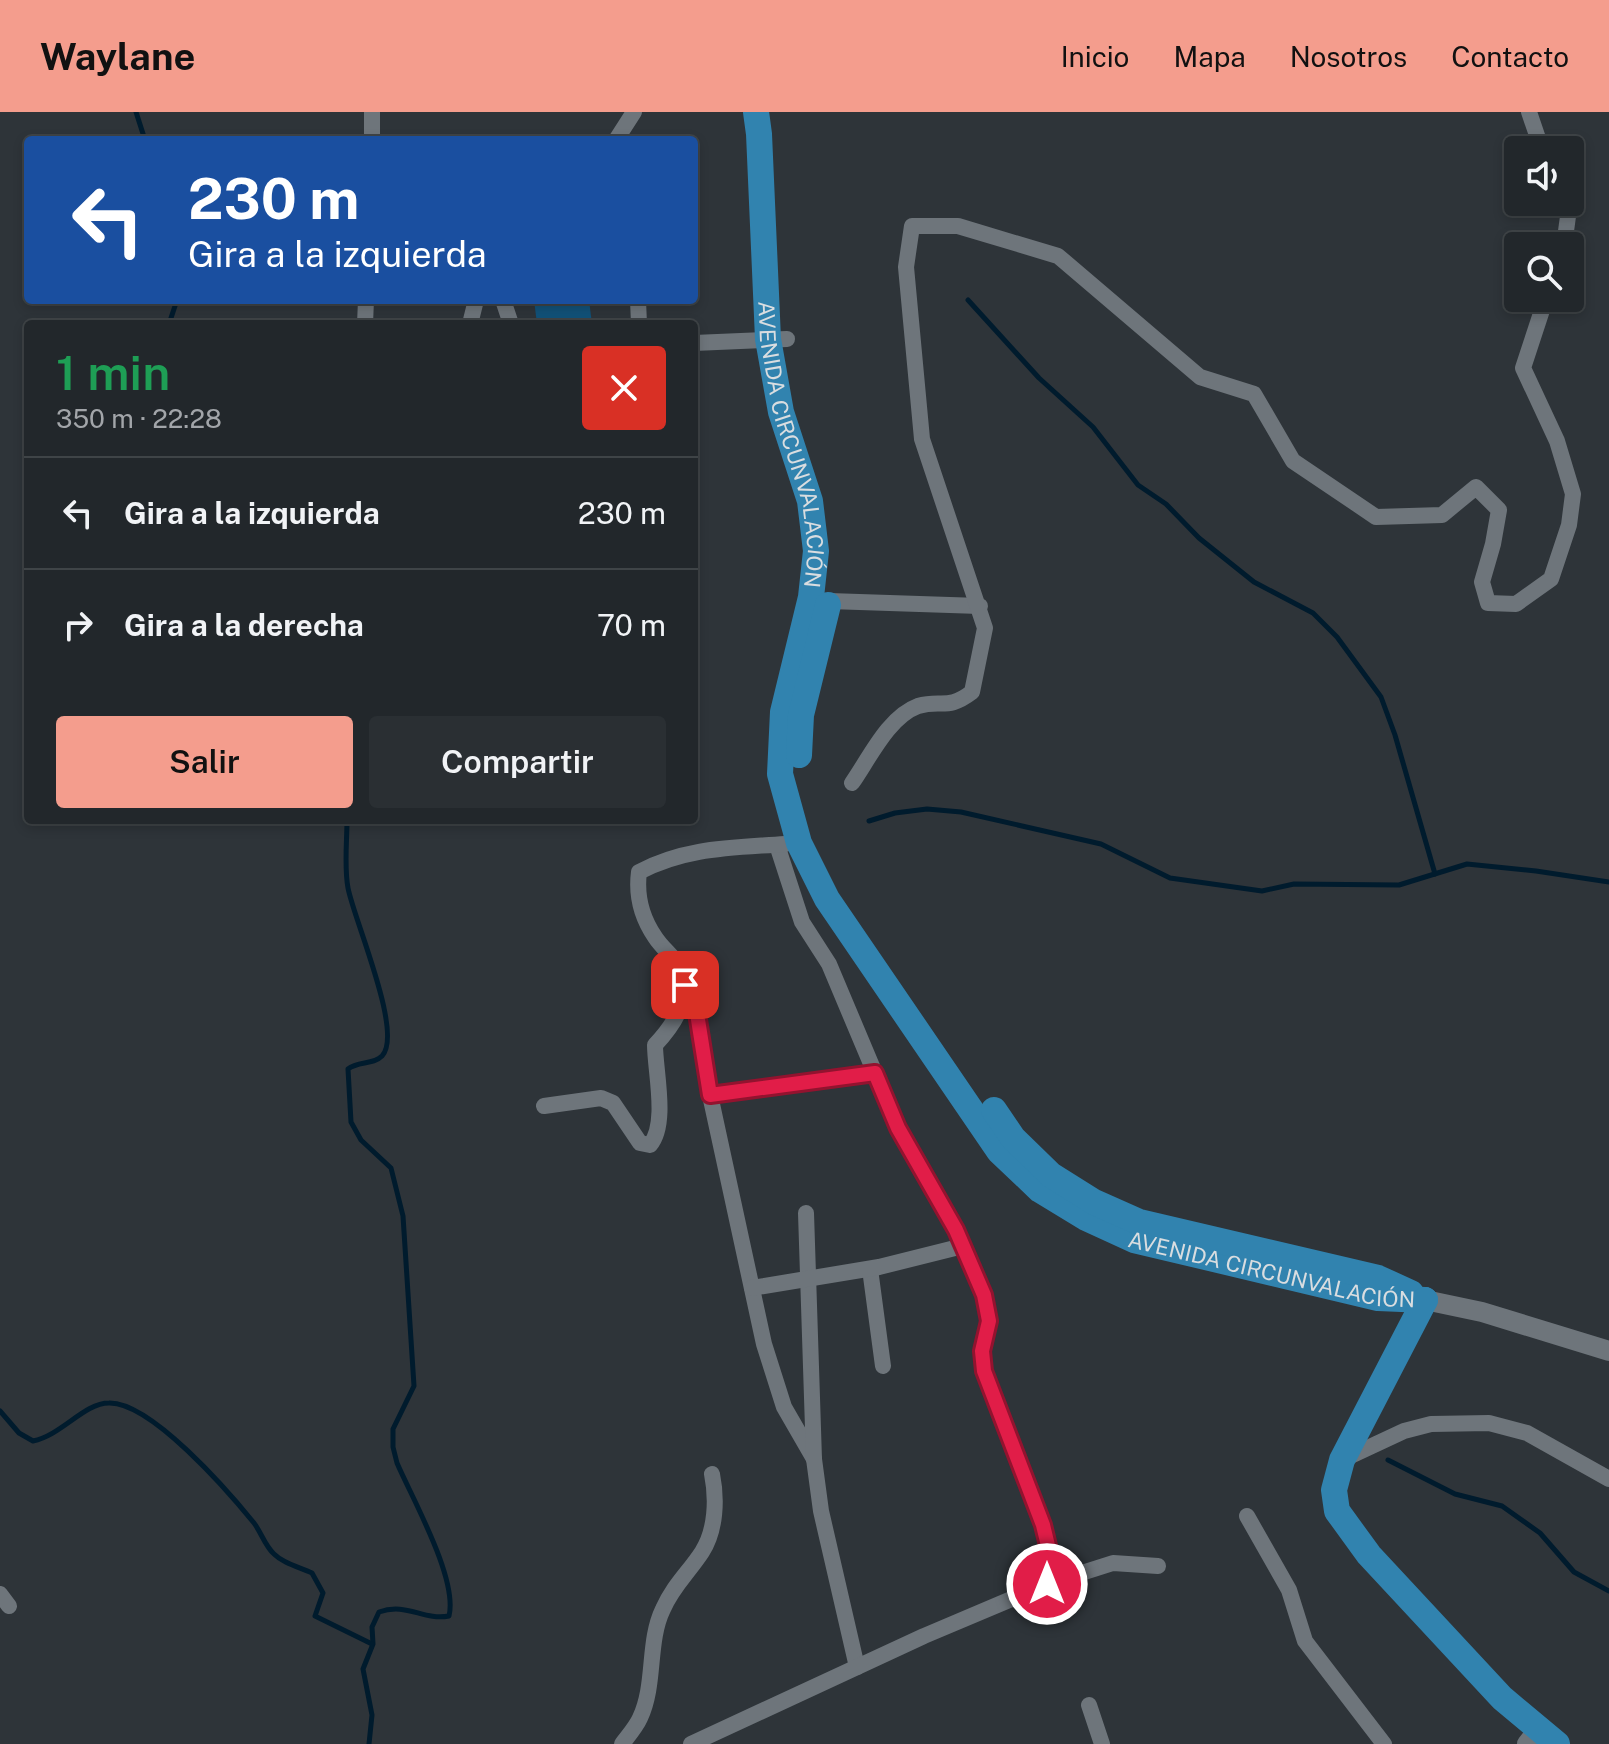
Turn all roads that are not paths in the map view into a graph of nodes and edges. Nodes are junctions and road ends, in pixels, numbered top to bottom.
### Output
1 (372, 112) edge
2 (756, 112) edge
3 (774, 112) edge
4 (1529, 112) edge
5 (633, 116) edge
6 (372, 136) edge
7 (619, 136) edge
8 (1537, 136) edge
9 (1541, 312) edge
10 (778, 339) junction
11 (698, 343) edge
12 (829, 601) junction
13 (980, 606) junction
14 (852, 783) dead end
15 (788, 844) junction
16 (685, 985) junction
17 (875, 1073) junction
18 (710, 1095) junction
19 (544, 1106) dead end
20 (806, 1213) dead end
21 (963, 1246) junction
22 (870, 1269) junction
23 (808, 1279) junction
24 (752, 1288) junction
25 (1425, 1300) junction
26 (1609, 1351) edge
27 (883, 1366) dead end
28 (814, 1459) junction
29 (1342, 1460) junction
30 (712, 1474) dead end
31 (1609, 1479) edge
32 (1247, 1516) dead end
33 (1158, 1566) dead end
34 (1047, 1584) junction
35 (857, 1667) junction
36 (1089, 1705) dead end
37 (1541, 1739) edge
38 (622, 1744) edge
39 (691, 1744) edge
40 (1102, 1744) edge
41 (1384, 1744) edge

1 - 6 street
2 - 10 main road, AVENIDA CIRCUNVALACIÓN
3 - 10 main road, AVENIDA CIRCUNVALACIÓN
4 - 8 street
5 - 7 street
9 - 13 street
10 - 11 street
10 - 12 main road, AVENIDA CIRCUNVALACIÓN
10 - 15 main road, AVENIDA CIRCUNVALACIÓN
12 - 13 street
12 - 25 main road, AVENIDA CIRCUNVALACIÓN
13 - 14 street
15 - 16 street
15 - 17 street
15 - 25 main road, AVENIDA CIRCUNVALACIÓN
16 - 18 street
16 - 19 street
17 - 18 street
17 - 21 street
18 - 24 street
20 - 23 street
21 - 22 street
21 - 34 street
22 - 23 street
22 - 27 street
23 - 24 street
23 - 28 street
24 - 28 street
25 - 26 street
25 - 29 main road
28 - 35 street
29 - 31 street
29 - 37 main road
30 - 38 street
32 - 41 street
33 - 34 street
34 - 35 street
35 - 39 street
36 - 40 street

